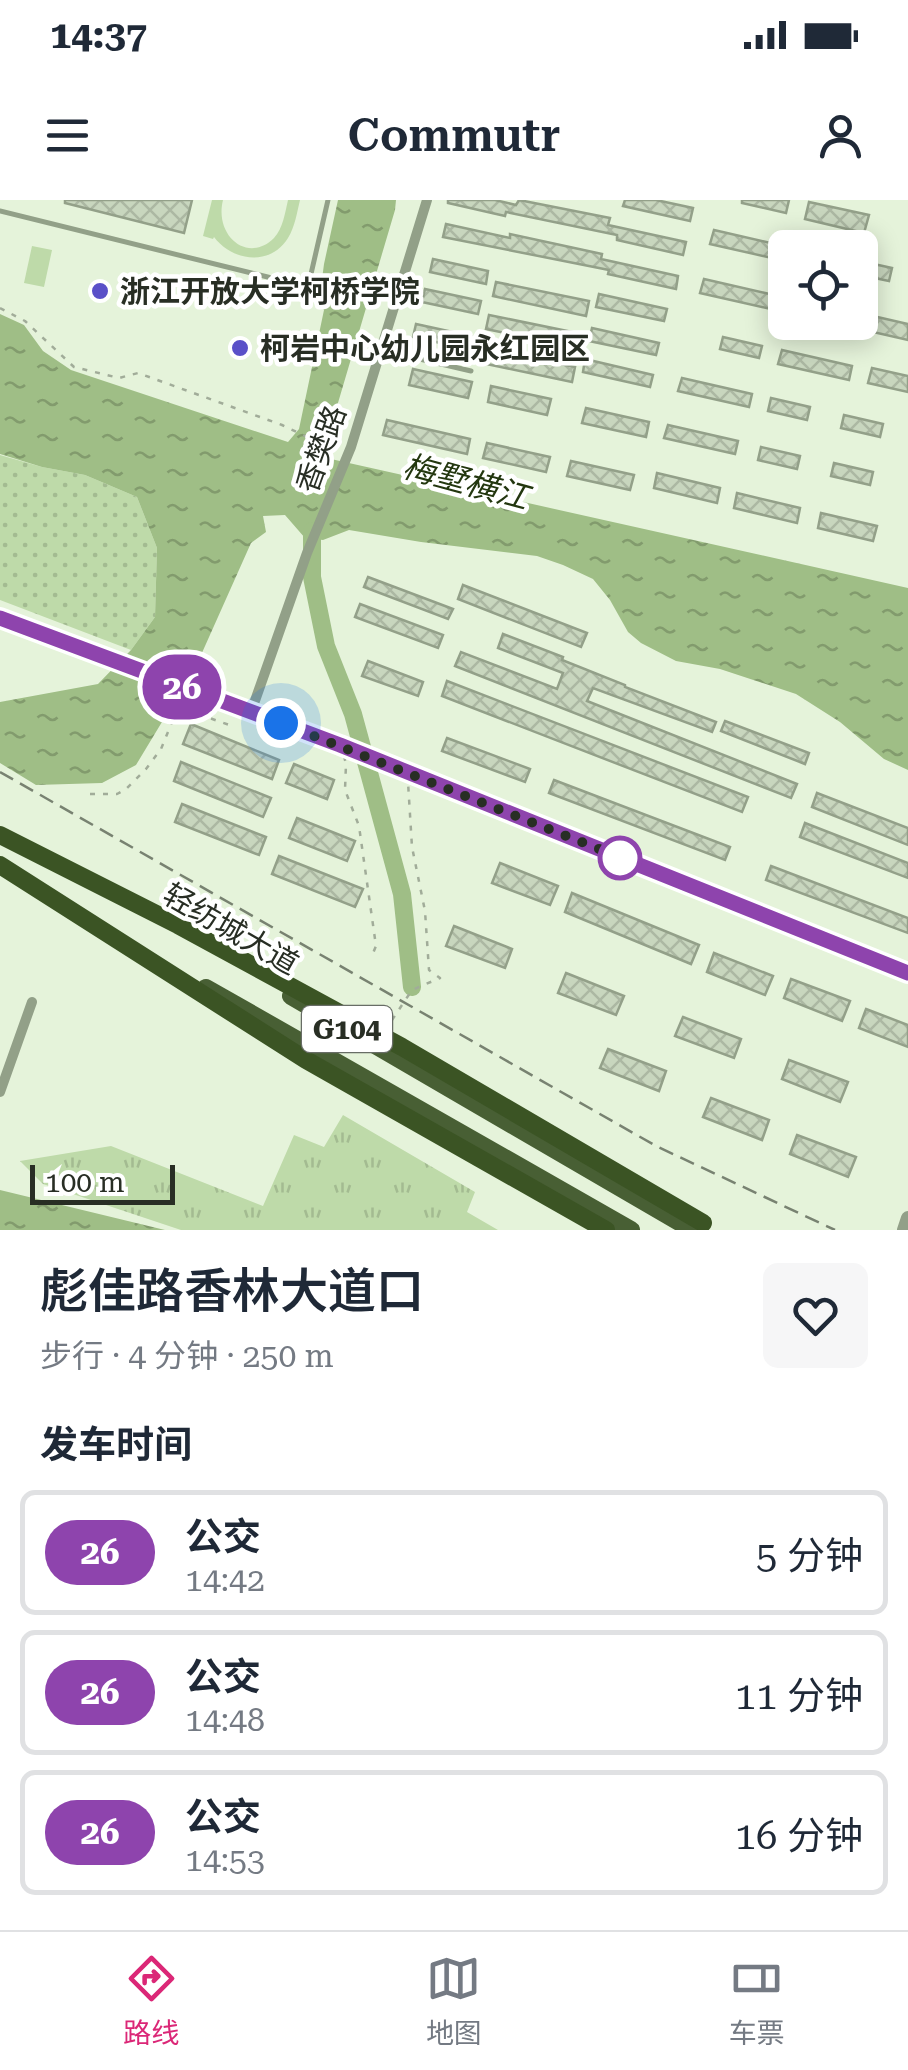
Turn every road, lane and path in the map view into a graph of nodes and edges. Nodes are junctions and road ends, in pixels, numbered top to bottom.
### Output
1 (328, 200) edge
2 (426, 200) edge
3 (0, 211) edge
4 (0, 308) edge
5 (381, 350) junction
6 (471, 371) dead end
7 (350, 446) junction
8 (0, 618) edge
9 (251, 712) junction
10 (236, 727) dead end
11 (340, 745) junction
12 (407, 772) junction
13 (90, 794) dead end
14 (0, 832) edge
15 (0, 865) edge
16 (0, 874) edge
17 (371, 958) dead end
18 (908, 973) edge
19 (32, 1002) dead end
20 (392, 1020) dead end
21 (0, 1092) edge
22 (908, 1218) edge
23 (698, 1227) edge
24 (606, 1230) edge
25 (632, 1230) edge
26 (904, 1230) edge

1 - 3 lane
2 - 5 street, 香樊路
4 - 7 path
5 - 6 lane
5 - 7 street, 香樊路
7 - 9 street, 香樊路
8 - 9 street
9 - 11 street
10 - 13 path
11 - 12 street
11 - 17 path
12 - 18 street
12 - 20 path
14 - 23 highway, bridge
15 - 24 highway, bridge
16 - 25 main road, 轻纺城大道 / G104
19 - 21 street
22 - 26 street

